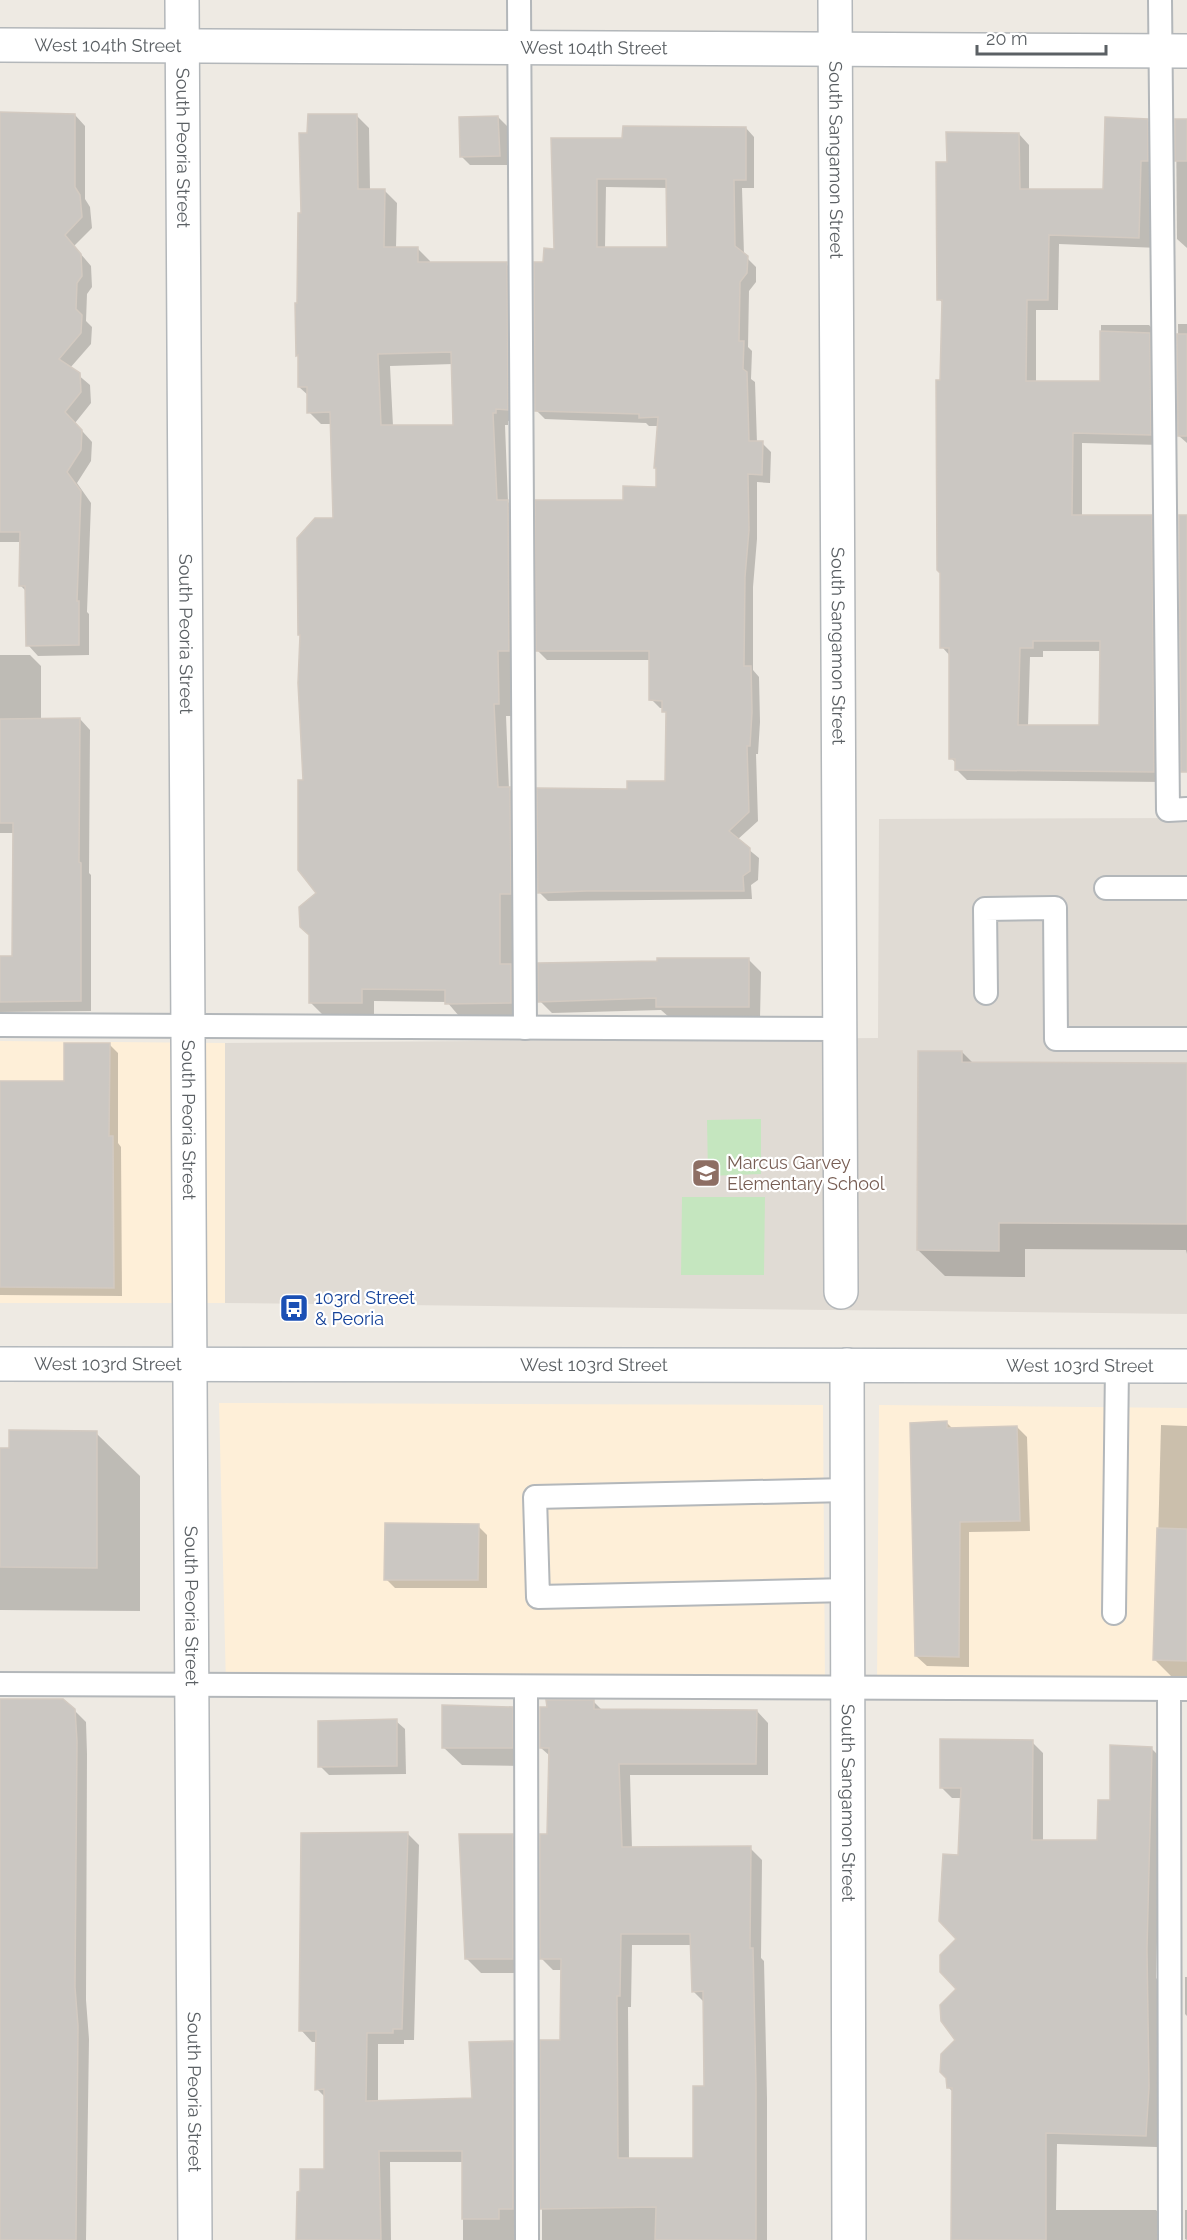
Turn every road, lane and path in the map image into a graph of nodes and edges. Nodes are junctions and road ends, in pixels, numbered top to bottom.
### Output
1 (182, 0) edge
2 (519, 0) edge
3 (835, 0) edge
4 (1160, 0) edge
5 (0, 45) edge
6 (182, 46) junction
7 (520, 47) junction
8 (835, 48) junction
9 (1174, 51) edge
10 (1187, 809) edge
11 (1107, 888) dead end
12 (1187, 888) edge
13 (986, 993) dead end
14 (0, 1025) edge
15 (189, 1026) junction
16 (525, 1028) junction
17 (840, 1029) junction
18 (1187, 1039) edge
19 (841, 1292) dead end
20 (0, 1364) edge
21 (191, 1364) junction
22 (848, 1365) junction
23 (1117, 1366) junction
24 (1187, 1366) edge
25 (848, 1490) junction
26 (848, 1590) junction
27 (1114, 1613) dead end
28 (0, 1684) edge
29 (192, 1685) junction
30 (526, 1687) junction
31 (848, 1688) junction
32 (1178, 1689) edge
33 (195, 2240) edge
34 (527, 2240) edge
35 (849, 2240) edge
36 (1170, 2240) edge

1 - 6 street, South Peoria Street
2 - 7 lane
3 - 8 street, South Sangamon Street
4 - 9 lane
5 - 6 street, West 104th Street
6 - 7 street, West 104th Street
6 - 15 street, South Peoria Street
7 - 8 street, West 104th Street
7 - 16 lane
8 - 9 street, West 104th Street
8 - 17 street, South Sangamon Street
9 - 10 lane
11 - 12 lane
13 - 18 lane
14 - 15 lane
15 - 16 lane
15 - 21 street, South Peoria Street
16 - 17 lane
17 - 19 street, South Sangamon Street
20 - 21 street, West 103rd Street
21 - 22 street, West 103rd Street
21 - 29 street, South Peoria Street
22 - 23 street, West 103rd Street
22 - 25 street, South Sangamon Street
23 - 24 street, West 103rd Street
23 - 27 lane
25 - 26 street, South Sangamon Street
25 - 26 lane
26 - 31 street, South Sangamon Street
28 - 29 lane
29 - 30 lane
29 - 33 street, South Peoria Street
30 - 31 lane
30 - 34 lane
31 - 32 lane
31 - 35 street, South Sangamon Street
32 - 36 lane

